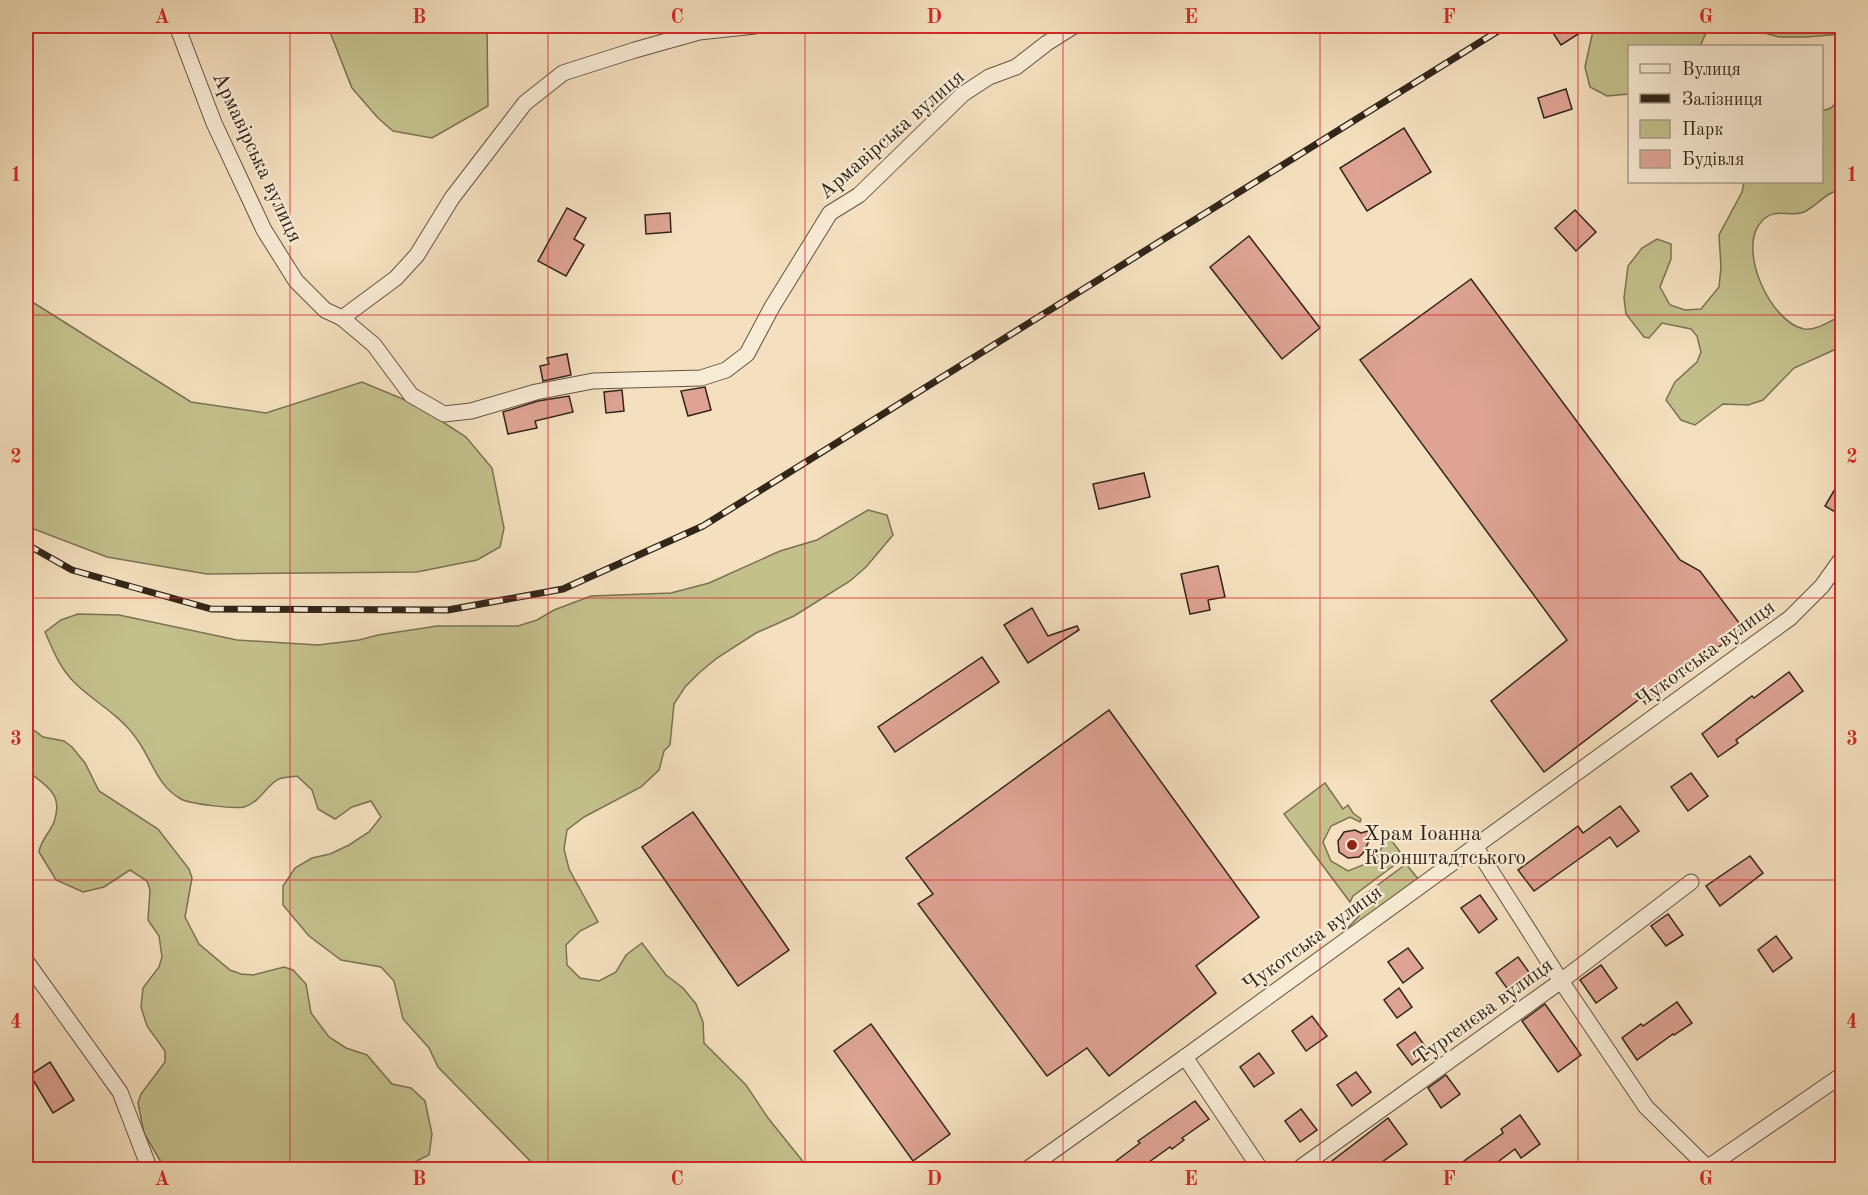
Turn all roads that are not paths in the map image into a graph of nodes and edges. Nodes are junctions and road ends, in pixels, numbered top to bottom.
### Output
1 (177, 26) edge
2 (755, 26) edge
3 (1074, 26) edge
4 (342, 318) junction
5 (1842, 558) edge
6 (1475, 846) junction
7 (1691, 882) dead end
8 (26, 961) edge
9 (1561, 981) junction
10 (1185, 1057) junction
11 (1842, 1075) edge
12 (1708, 1169) edge
13 (150, 1170) edge
14 (1026, 1170) edge
15 (1261, 1170) edge
16 (1297, 1170) edge

1 - 4 street, Армавірська вулиця
2 - 4 street
3 - 4 street, Армавірська вулиця
5 - 6 street, Чукотська вулиця
6 - 9 street
6 - 10 street, Чукотська вулиця
7 - 9 street, Тургенєва вулиця
8 - 13 street
9 - 12 street
9 - 16 street, Тургенєва вулиця
10 - 14 street, Чукотська вулиця
10 - 15 street
11 - 12 street

